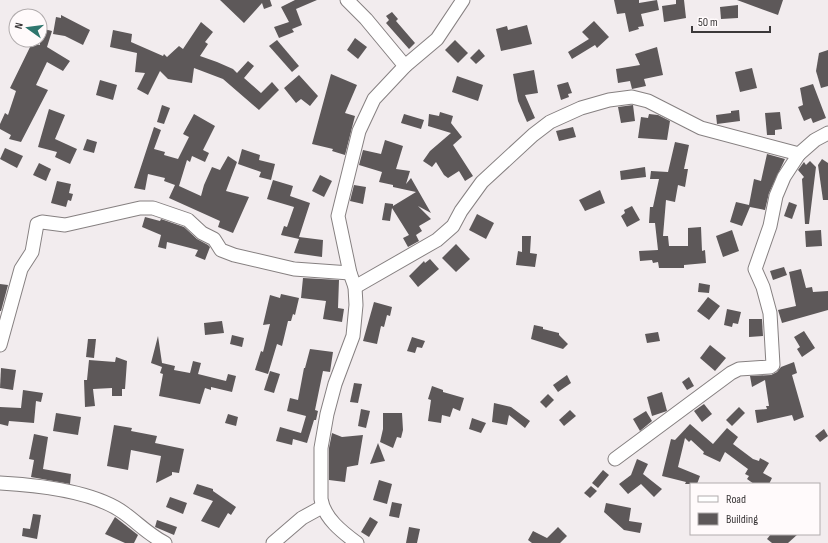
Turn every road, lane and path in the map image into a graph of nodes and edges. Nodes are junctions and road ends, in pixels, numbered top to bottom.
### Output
1 (347, 0) edge
2 (463, 0) edge
3 (405, 66) junction
4 (828, 133) edge
5 (798, 154) junction
6 (350, 273) junction
7 (355, 287) junction
8 (0, 345) edge
9 (615, 459) dead end
10 (0, 483) edge
11 (322, 507) junction
12 (165, 543) edge
13 (273, 543) edge
14 (357, 543) edge

1 - 3 street
2 - 3 street
3 - 6 street
4 - 5 street
5 - 7 street
5 - 9 street
6 - 7 street
6 - 8 street
7 - 11 street
10 - 12 street
11 - 13 street
11 - 14 street

